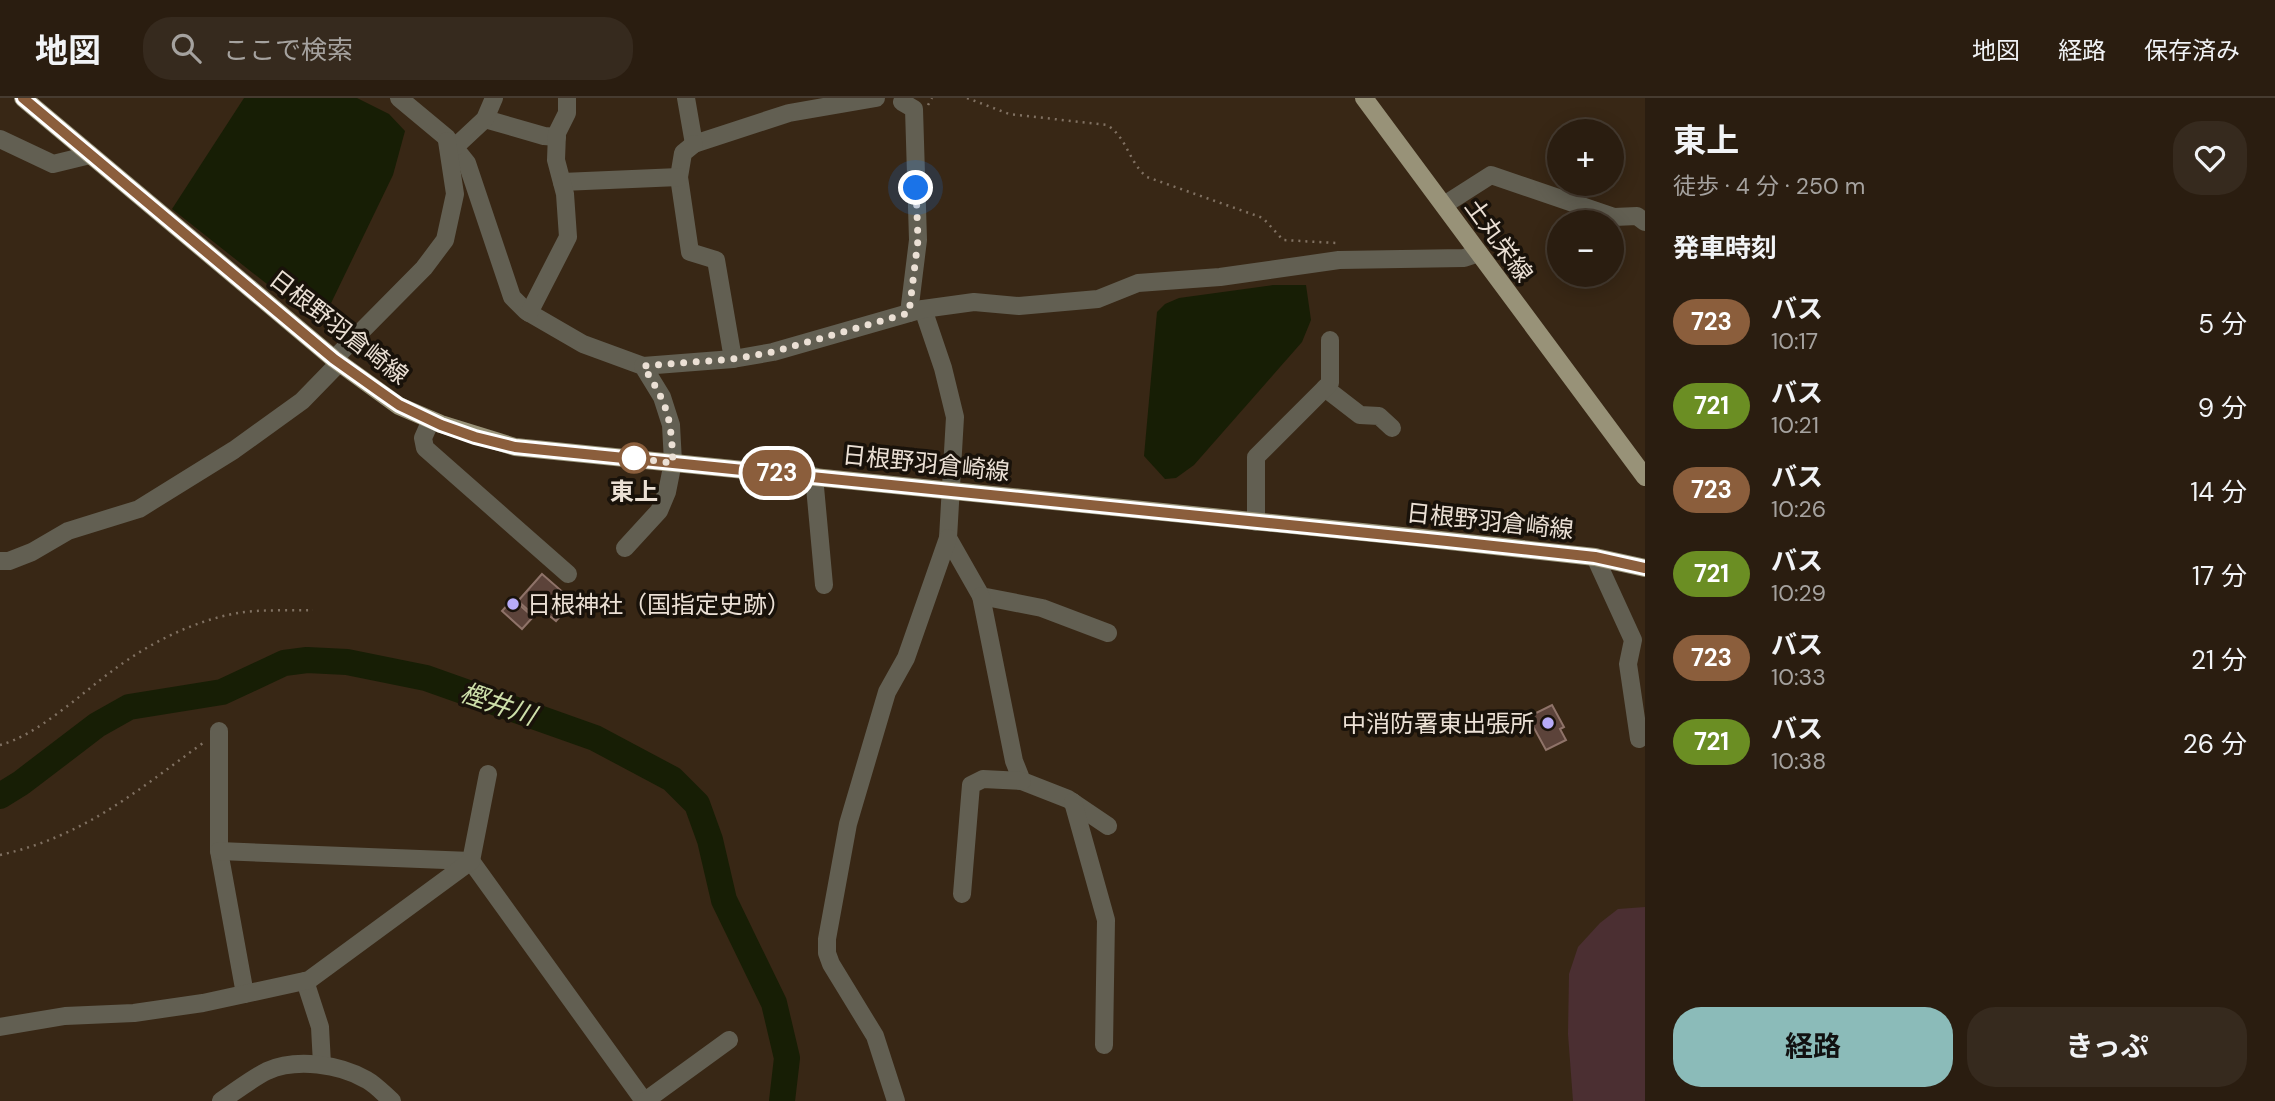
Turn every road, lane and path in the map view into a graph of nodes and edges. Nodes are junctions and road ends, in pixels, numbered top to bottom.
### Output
1 (23, 98) edge
2 (398, 98) edge
3 (494, 98) edge
4 (567, 98) edge
5 (686, 98) edge
6 (876, 98) edge
7 (967, 98) edge
8 (1364, 98) edge
9 (897, 99) edge
10 (485, 119) junction
11 (557, 136) junction
12 (0, 139) edge
13 (451, 142) junction
14 (694, 144) junction
15 (90, 155) junction
16 (678, 177) junction
17 (562, 182) junction
18 (1444, 205) junction
19 (1645, 222) edge
20 (1479, 253) junction
21 (1339, 260) junction
22 (916, 311) junction
23 (529, 313) junction
24 (1330, 340) dead end
25 (733, 359) junction
26 (337, 361) junction
27 (643, 366) junction
28 (1325, 388) junction
29 (431, 420) junction
30 (1392, 428) dead end
31 (673, 463) junction
32 (814, 476) junction
33 (1645, 478) edge
34 (951, 490) junction
35 (1256, 522) junction
36 (948, 538) junction
37 (625, 548) dead end
38 (1595, 557) junction
39 (0, 561) edge
40 (1645, 568) edge
41 (568, 574) dead end
42 (824, 585) dead end
43 (981, 596) junction
44 (313, 610) dead end
45 (1108, 633) dead end
46 (219, 731) joint
47 (1639, 739) dead end
48 (0, 745) edge
49 (488, 774) dead end
50 (1022, 781) junction
51 (1073, 802) junction
52 (1108, 826) dead end
53 (219, 851) junction
54 (0, 855) edge
55 (471, 861) junction
56 (962, 894) dead end
57 (305, 981) junction
58 (245, 994) junction
59 (0, 1027) edge
60 (729, 1040) dead end
61 (1104, 1045) dead end
62 (322, 1064) junction
63 (221, 1101) edge
64 (392, 1101) edge
65 (644, 1101) edge
66 (896, 1101) edge

1 - 15 main road, 日根野羽倉崎線
2 - 13 street
3 - 10 street
4 - 11 street
5 - 14 street
6 - 14 street
7 - 21 path
8 - 18 main road, 土丸栄線
9 - 22 street
10 - 11 street
10 - 13 street
11 - 17 street
12 - 15 street
13 - 23 street
13 - 26 street
14 - 16 street
15 - 26 main road, 日根野羽倉崎線
16 - 17 street
16 - 25 street
17 - 23 street
18 - 19 street
18 - 20 main road, 土丸栄線
20 - 21 street
20 - 33 main road, 土丸栄線
21 - 22 street
22 - 25 street
22 - 34 street
23 - 27 street
24 - 28 street
25 - 27 street
26 - 29 main road, 日根野羽倉崎線
26 - 39 street
27 - 31 street
28 - 30 street
28 - 35 street
29 - 31 main road, 日根野羽倉崎線
29 - 41 street
31 - 32 main road, 日根野羽倉崎線
31 - 37 street
32 - 34 main road, 日根野羽倉崎線
32 - 42 street
34 - 35 main road, 日根野羽倉崎線
34 - 36 street
35 - 38 main road, 日根野羽倉崎線
36 - 43 street
36 - 66 street
38 - 40 main road, 日根野羽倉崎線
38 - 47 street
43 - 45 street
43 - 50 street
44 - 48 path
46 - 53 street
46 - 54 path
49 - 55 street
50 - 51 street
50 - 56 street
51 - 52 street
51 - 61 street
53 - 55 street
53 - 58 street
55 - 57 street
55 - 65 street
57 - 58 street
57 - 62 street
58 - 59 street
60 - 65 street
62 - 63 street
62 - 64 street

